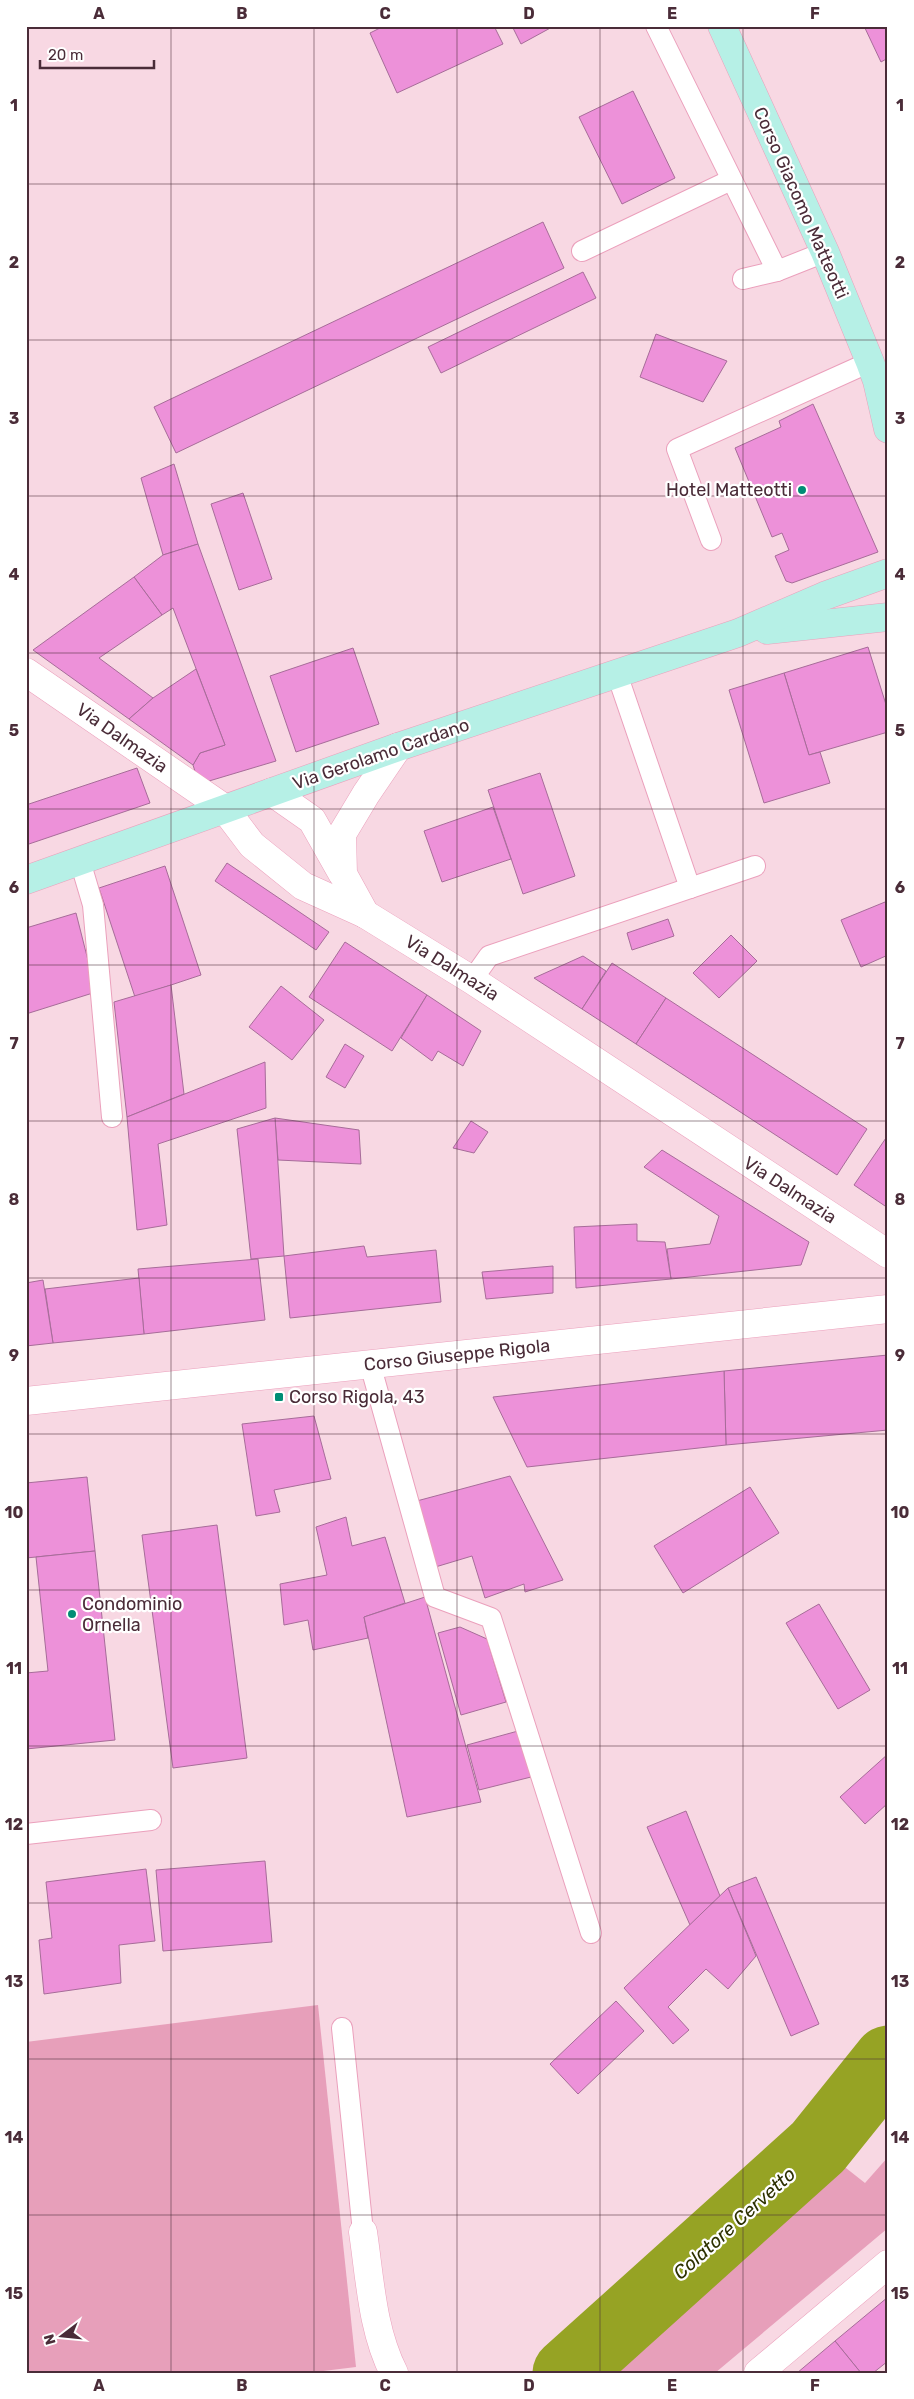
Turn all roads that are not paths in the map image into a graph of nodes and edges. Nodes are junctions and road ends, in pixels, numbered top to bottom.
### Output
1 (656, 26) edge
2 (722, 26) edge
3 (731, 180) junction
4 (582, 251) dead end
5 (824, 252) junction
6 (777, 272) junction
7 (743, 279) dead end
8 (878, 380) edge
9 (888, 429) edge
10 (711, 540) dead end
11 (888, 573) edge
12 (888, 616) edge
13 (738, 633) junction
14 (26, 672) edge
15 (617, 674) junction
16 (398, 747) junction
17 (272, 792) junction
18 (224, 808) junction
19 (80, 861) junction
20 (755, 866) dead end
21 (343, 874) junction
22 (26, 880) edge
23 (690, 888) junction
24 (364, 914) junction
25 (472, 980) junction
26 (112, 1116) dead end
27 (888, 1254) edge
28 (888, 1309) edge
29 (370, 1364) junction
30 (26, 1401) edge
31 (151, 1820) dead end
32 (26, 1834) edge
33 (591, 1933) dead end
34 (342, 2028) dead end
35 (363, 2232) joint
36 (888, 2264) edge
37 (394, 2373) edge
38 (758, 2373) edge

1 - 3 lane
2 - 5 street, Corso Giacomo Matteotti
3 - 4 lane
3 - 6 lane
5 - 6 lane
5 - 8 street, Corso Giacomo Matteotti
6 - 7 lane
8 - 9 street, Corso Giacomo Matteotti
8 - 10 lane
11 - 13 street, Via Gerolamo Cardano
12 - 13 street, Via Gerolamo Cardano
13 - 15 street, Via Gerolamo Cardano
14 - 18 street, Via Dalmazia
15 - 16 street, Via Gerolamo Cardano
15 - 23 lane
16 - 17 street, Via Gerolamo Cardano
16 - 21 street
17 - 18 street, Via Gerolamo Cardano
17 - 21 street
18 - 19 street, Via Gerolamo Cardano
18 - 24 street, Via Dalmazia
19 - 22 street, Via Gerolamo Cardano
19 - 26 lane
20 - 23 lane
21 - 24 street
23 - 25 lane
24 - 25 street, Via Dalmazia
25 - 27 street, Via Dalmazia
28 - 29 street, Corso Giuseppe Rigola
29 - 30 street, Corso Giuseppe Rigola
29 - 33 lane
31 - 32 lane
34 - 35 lane
35 - 37 street
36 - 38 street

